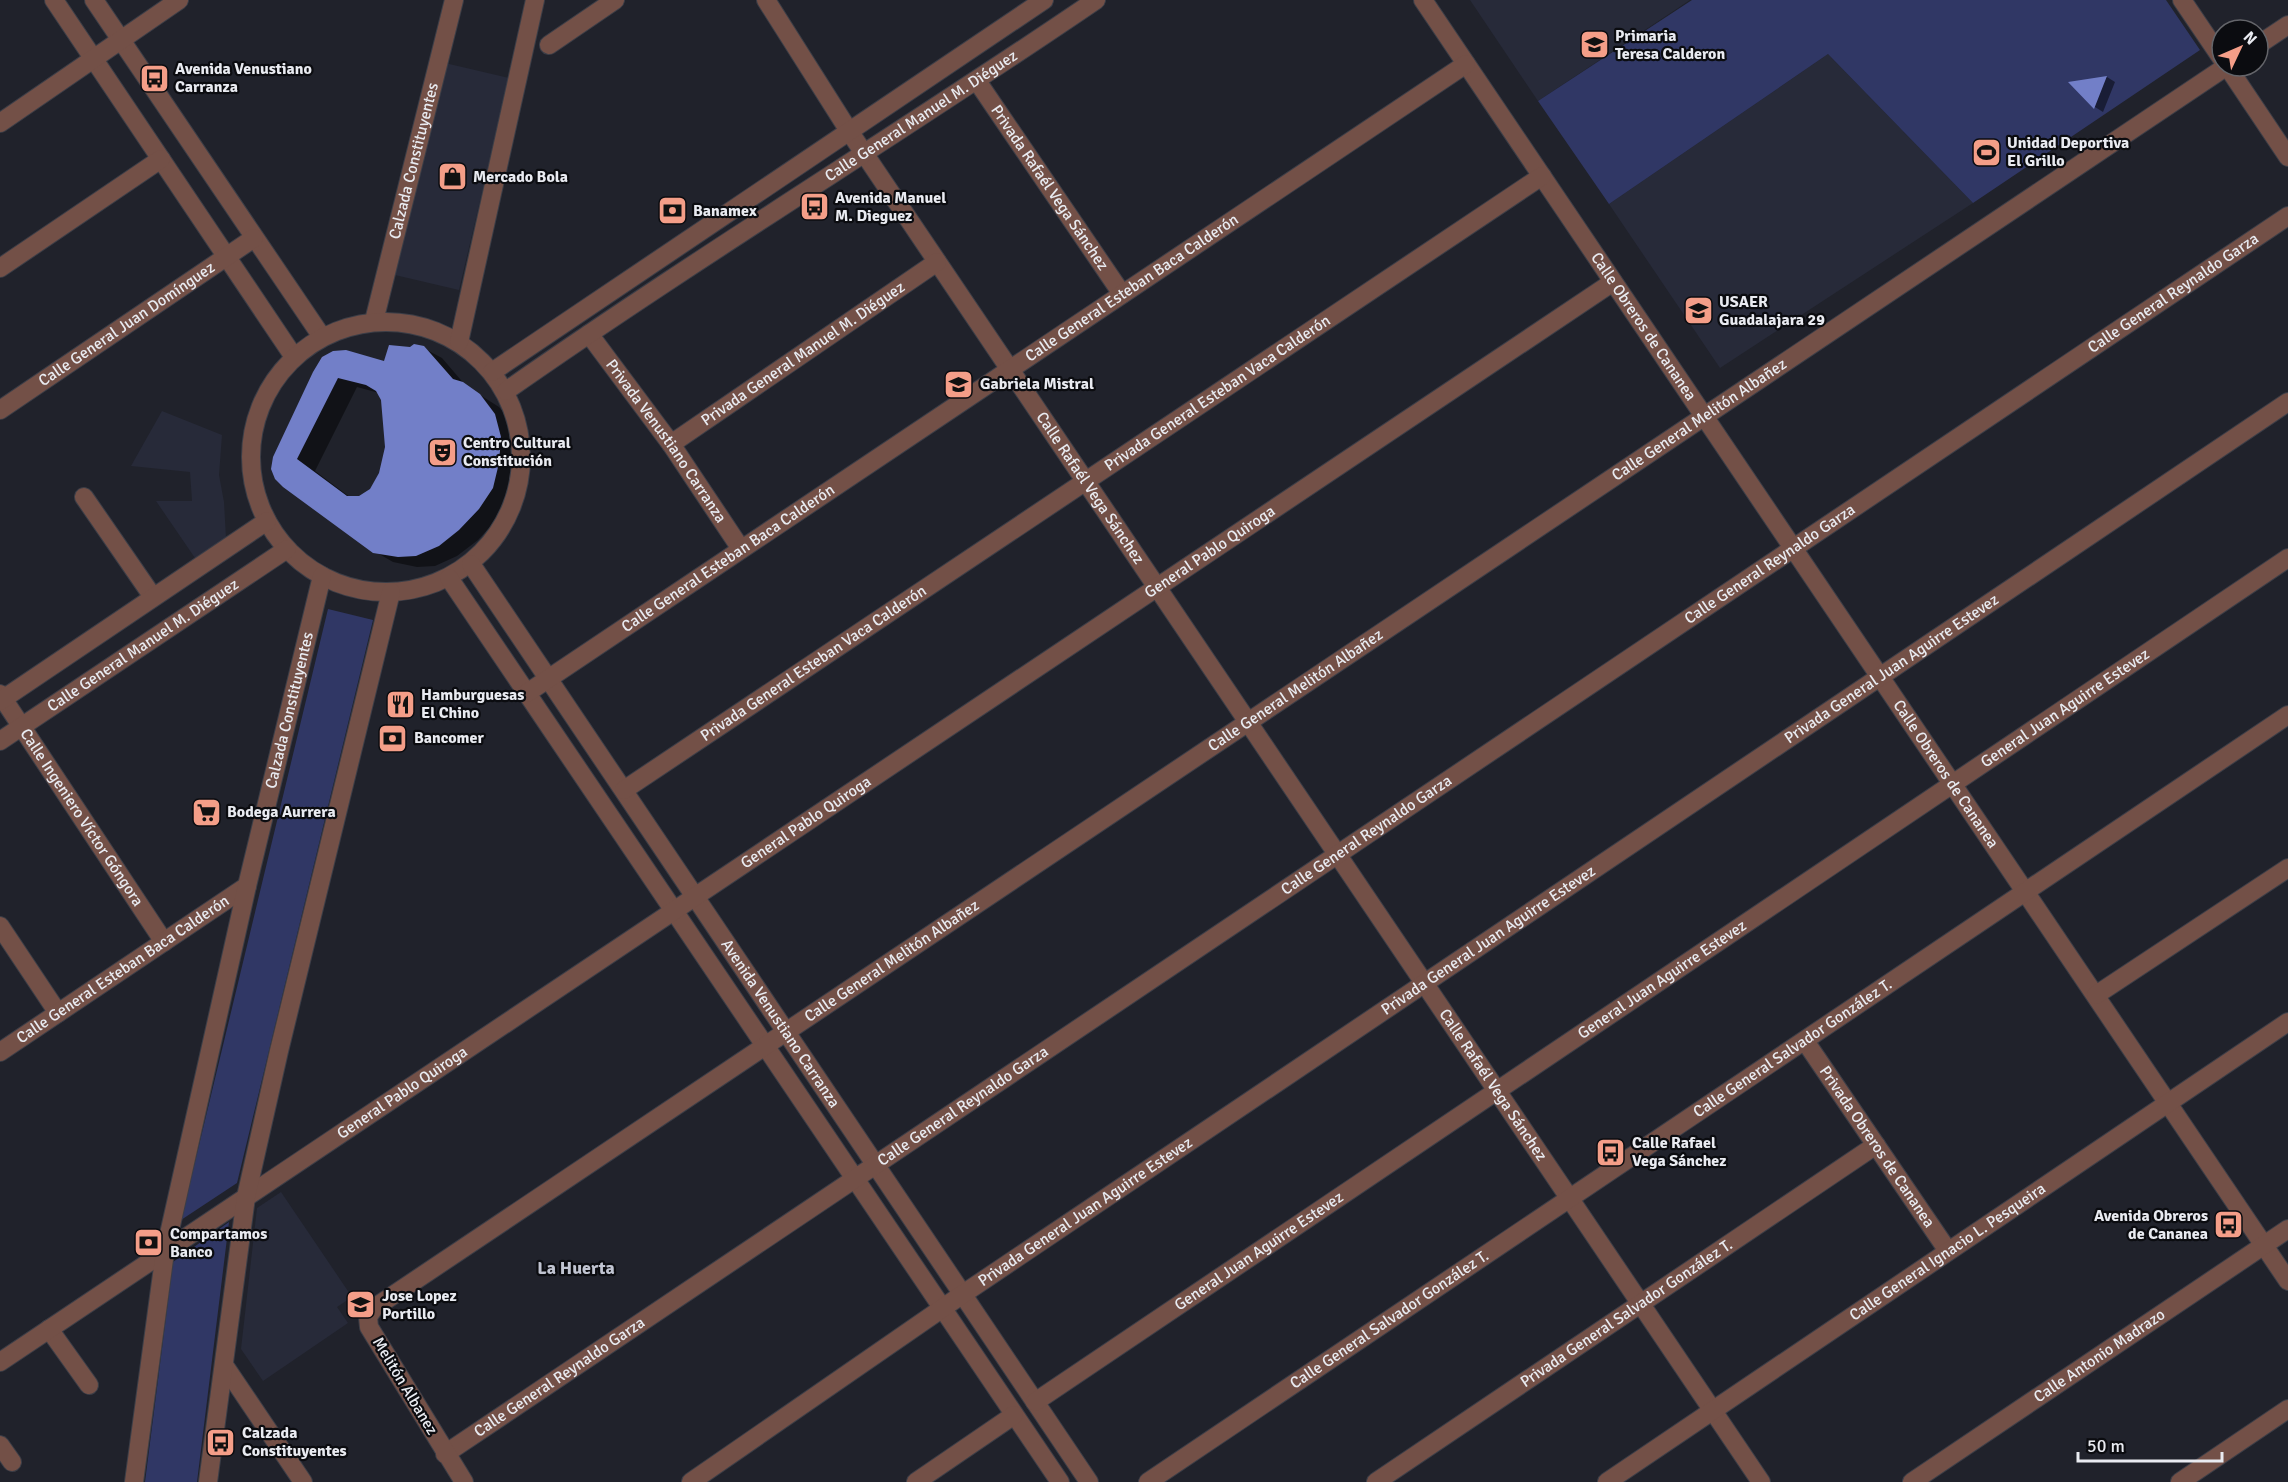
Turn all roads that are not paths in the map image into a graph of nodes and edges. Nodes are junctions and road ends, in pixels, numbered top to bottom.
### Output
1 (54, 0) edge
2 (94, 0) edge
3 (179, 0) edge
4 (454, 0) edge
5 (535, 0) edge
6 (615, 0) edge
7 (766, 0) edge
8 (1044, 0) edge
9 (1096, 0) edge
10 (1423, 0) edge
11 (2182, 0) edge
12 (2288, 25) edge
13 (2270, 37) edge
14 (121, 40) junction
15 (2210, 41) edge
16 (549, 45) dead end
17 (93, 59) junction
18 (1466, 64) junction
19 (2210, 77) edge
20 (2235, 78) edge
21 (977, 81) junction
22 (0, 123) edge
23 (849, 131) junction
24 (864, 153) junction
25 (2288, 157) edge
26 (161, 159) junction
27 (1542, 176) junction
28 (2288, 216) edge
29 (254, 238) junction
30 (226, 257) junction
31 (937, 262) junction
32 (0, 268) edge
33 (1613, 282) junction
34 (1122, 294) junction
35 (374, 321) junction
36 (589, 334) junction
37 (322, 337) junction
38 (459, 342) junction
39 (294, 357) junction
40 (1010, 370) junction
41 (492, 372) junction
42 (506, 391) junction
43 (2288, 402) edge
44 (0, 410) edge
45 (1705, 416) junction
46 (671, 444) junction
47 (1085, 482) junction
48 (84, 497) dead end
49 (267, 521) junction
50 (1794, 548) junction
51 (287, 549) junction
52 (741, 549) junction
53 (2288, 558) edge
54 (471, 564) junction
55 (322, 576) junction
56 (448, 578) junction
57 (1157, 587) junction
58 (391, 592) junction
59 (153, 597) junction
60 (1881, 676) junction
61 (549, 678) junction
62 (527, 693) junction
63 (1, 698) edge
64 (2288, 714) edge
65 (1248, 723) junction
66 (22, 727) junction
67 (0, 741) edge
68 (1953, 783) junction
69 (624, 790) junction
70 (1337, 855) junction
71 (2288, 868) edge
72 (247, 886) junction
73 (2026, 892) junction
74 (696, 896) junction
75 (674, 911) junction
76 (0, 926) edge
77 (164, 942) junction
78 (1424, 984) junction
79 (2096, 995) junction
80 (57, 1013) junction
81 (2288, 1022) edge
82 (787, 1033) junction
83 (1805, 1041) junction
84 (766, 1047) junction
85 (0, 1052) edge
86 (1497, 1091) junction
87 (2168, 1102) junction
88 (1876, 1145) junction
89 (876, 1165) junction
90 (855, 1179) junction
91 (246, 1197) junction
92 (1570, 1199) junction
93 (2288, 1229) edge
94 (2264, 1245) junction
95 (1948, 1251) junction
96 (165, 1252) junction
97 (2288, 1281) edge
98 (963, 1294) junction
99 (1640, 1304) junction
100 (942, 1308) junction
101 (368, 1317) joint
102 (49, 1329) junction
103 (0, 1362) edge
104 (224, 1365) junction
105 (89, 1385) dead end
106 (1035, 1402) junction
107 (2288, 1409) edge
108 (1712, 1410) junction
109 (1014, 1415) junction
110 (0, 1445) edge
111 (445, 1454) junction
112 (12, 1462) dead end
113 (134, 1482) edge
114 (208, 1482) edge
115 (303, 1482) edge
116 (464, 1482) edge
117 (693, 1482) edge
118 (916, 1482) edge
119 (1060, 1482) edge
120 (1089, 1482) edge
121 (1148, 1482) edge
122 (1377, 1482) edge
123 (1607, 1482) edge
124 (1761, 1482) edge
125 (1912, 1482) edge
126 (2180, 1482) edge

1 - 17 street
2 - 14 street
3 - 14 street
4 - 35 street, Calzada Constituyentes
5 - 38 street
6 - 16 street
7 - 23 street, Calle Rafaél Vega Sánchez
8 - 23 street, Calle General Manuel M. Diéguez
9 - 21 street, Calle General Manuel M. Diéguez
10 - 18 street, Calle Obreros de Cananea
11 - 15 street
12 - 13 street
14 - 17 street
14 - 29 street
17 - 22 street
17 - 26 street
18 - 27 street, Calle Obreros de Cananea
18 - 34 street, Calle General Esteban Baca Calderón
19 - 45 street, Calle General Melitón Albañez
20 - 25 street
21 - 24 street, Calle General Manuel M. Diéguez
21 - 34 street, Privada Rafaél Vega Sánchez
23 - 24 street, Calle Rafaél Vega Sánchez
23 - 41 street, Calle General Manuel M. Diéguez
24 - 31 street, Calle Rafaél Vega Sánchez
24 - 36 street, Calle General Manuel M. Diéguez
26 - 30 street
26 - 32 street
27 - 33 street, Calle Obreros de Cananea
27 - 47 street, Privada General Esteban Vaca Calderón
28 - 50 street, Calle General Reynaldo Garza
29 - 30 street, Calle General Juan Domínguez
29 - 37 street
30 - 39 street
30 - 44 street, Calle General Juan Domínguez
31 - 40 street, Calle Rafaél Vega Sánchez
31 - 46 street, Privada General Manuel M. Diéguez
33 - 45 street, Calle Obreros de Cananea
33 - 57 street, General Pablo Quiroga
34 - 40 street, Calle General Esteban Baca Calderón
35 - 37 street
35 - 38 street
36 - 42 street, Calle General Manuel M. Diéguez
36 - 46 street, Privada Venustiano Carranza
37 - 39 street
38 - 41 street
39 - 49 street
40 - 47 street, Calle Rafaél Vega Sánchez
40 - 52 street, Calle General Esteban Baca Calderón
41 - 42 street
42 - 54 street
43 - 60 street, Privada General Juan Aguirre Estevez
45 - 50 street, Calle Obreros de Cananea
45 - 65 street, Calle General Melitón Albañez
46 - 52 street, Privada Venustiano Carranza
47 - 57 street, Calle Rafaél Vega Sánchez
47 - 69 street, Privada General Esteban Vaca Calderón
48 - 59 street
49 - 51 street
49 - 59 street, Calle General Manuel M. Diéguez
50 - 60 street, Calle Obreros de Cananea
50 - 70 street, Calle General Reynaldo Garza
51 - 55 street
51 - 66 street, Calle General Manuel M. Diéguez
52 - 61 street, Calle General Esteban Baca Calderón
53 - 68 street, General Juan Aguirre Estevez
54 - 56 street
54 - 61 street, Avenida Venustiano Carranza
55 - 58 street
55 - 72 street, Calzada Constituyentes
56 - 58 street
56 - 62 street, Avenida Venustiano Carranza
57 - 65 street, Calle Rafaél Vega Sánchez
57 - 74 street, General Pablo Quiroga
58 - 91 street
59 - 63 street, Calle General Manuel M. Diéguez
60 - 68 street, Calle Obreros de Cananea
60 - 78 street, Privada General Juan Aguirre Estevez
61 - 62 street, Calle General Esteban Baca Calderón
61 - 69 street, Avenida Venustiano Carranza
62 - 75 street, Avenida Venustiano Carranza
63 - 66 street, Calle Ingeniero Víctor Góngora
64 - 73 street, Calle General Salvador González T.
65 - 70 street, Calle Rafaél Vega Sánchez
65 - 82 street, Calle General Melitón Albañez
66 - 67 street, Calle General Manuel M. Diéguez
66 - 77 street, Calle Ingeniero Víctor Góngora
68 - 73 street, Calle Obreros de Cananea
68 - 86 street, General Juan Aguirre Estevez
69 - 74 street, Avenida Venustiano Carranza
70 - 78 street, Calle Rafaél Vega Sánchez
70 - 89 street, Calle General Reynaldo Garza
71 - 79 street
72 - 77 street, Calle General Esteban Baca Calderón
72 - 96 street, Calzada Constituyentes
73 - 79 street, Calle Obreros de Cananea
73 - 83 street, Calle General Salvador González T.
74 - 75 street, General Pablo Quiroga
74 - 82 street, Avenida Venustiano Carranza
75 - 84 street, Avenida Venustiano Carranza
75 - 91 street, General Pablo Quiroga
76 - 80 street
77 - 80 street, Calle General Esteban Baca Calderón
78 - 86 street, Calle Rafaél Vega Sánchez
78 - 98 street, Privada General Juan Aguirre Estevez
79 - 87 street, Calle Obreros de Cananea
80 - 85 street, Calle General Esteban Baca Calderón
81 - 87 street, Calle General Ignacio L. Pesqueira
82 - 84 street, Calle General Melitón Albañez
82 - 89 street, Avenida Venustiano Carranza
83 - 88 street, Privada Obreros de Cananea
83 - 92 street, Calle General Salvador González T.
84 - 90 street, Avenida Venustiano Carranza
84 - 101 street, Calle General Melitón Albañez
86 - 92 street, Calle Rafaél Vega Sánchez
86 - 106 street, General Juan Aguirre Estevez
87 - 94 street, Calle Obreros de Cananea
87 - 95 street, Calle General Ignacio L. Pesqueira
88 - 95 street, Privada Obreros de Cananea
88 - 99 street, Privada General Salvador González T.
89 - 90 street, Calle General Reynaldo Garza
89 - 98 street, Avenida Venustiano Carranza
90 - 100 street, Avenida Venustiano Carranza
90 - 111 street, Calle General Reynaldo Garza
91 - 96 street, General Pablo Quiroga
91 - 104 street
92 - 99 street, Calle Rafaél Vega Sánchez
92 - 121 street, Calle General Salvador González T.
93 - 94 street, Calle Antonio Madrazo
94 - 97 street, Calle Obreros de Cananea
94 - 125 street, Calle Antonio Madrazo
95 - 108 street, Calle General Ignacio L. Pesqueira
96 - 102 street, General Pablo Quiroga
96 - 113 street, Calzada Constituyentes
98 - 100 street, Privada General Juan Aguirre Estevez
98 - 106 street, Avenida Venustiano Carranza
99 - 108 street, Calle Rafaél Vega Sánchez
99 - 122 street, Privada General Salvador González T.
100 - 109 street, Avenida Venustiano Carranza
100 - 117 street, Privada General Juan Aguirre Estevez
101 - 111 street, Melitón Albanez
102 - 103 street, General Pablo Quiroga
102 - 105 street
104 - 114 street
104 - 115 street
106 - 120 street, Avenida Venustiano Carranza
107 - 126 street
108 - 123 street, Calle General Ignacio L. Pesqueira
108 - 124 street, Calle Rafaél Vega Sánchez
109 - 118 street
109 - 119 street, Avenida Venustiano Carranza
110 - 112 street
111 - 116 street, Melitón Albanez

